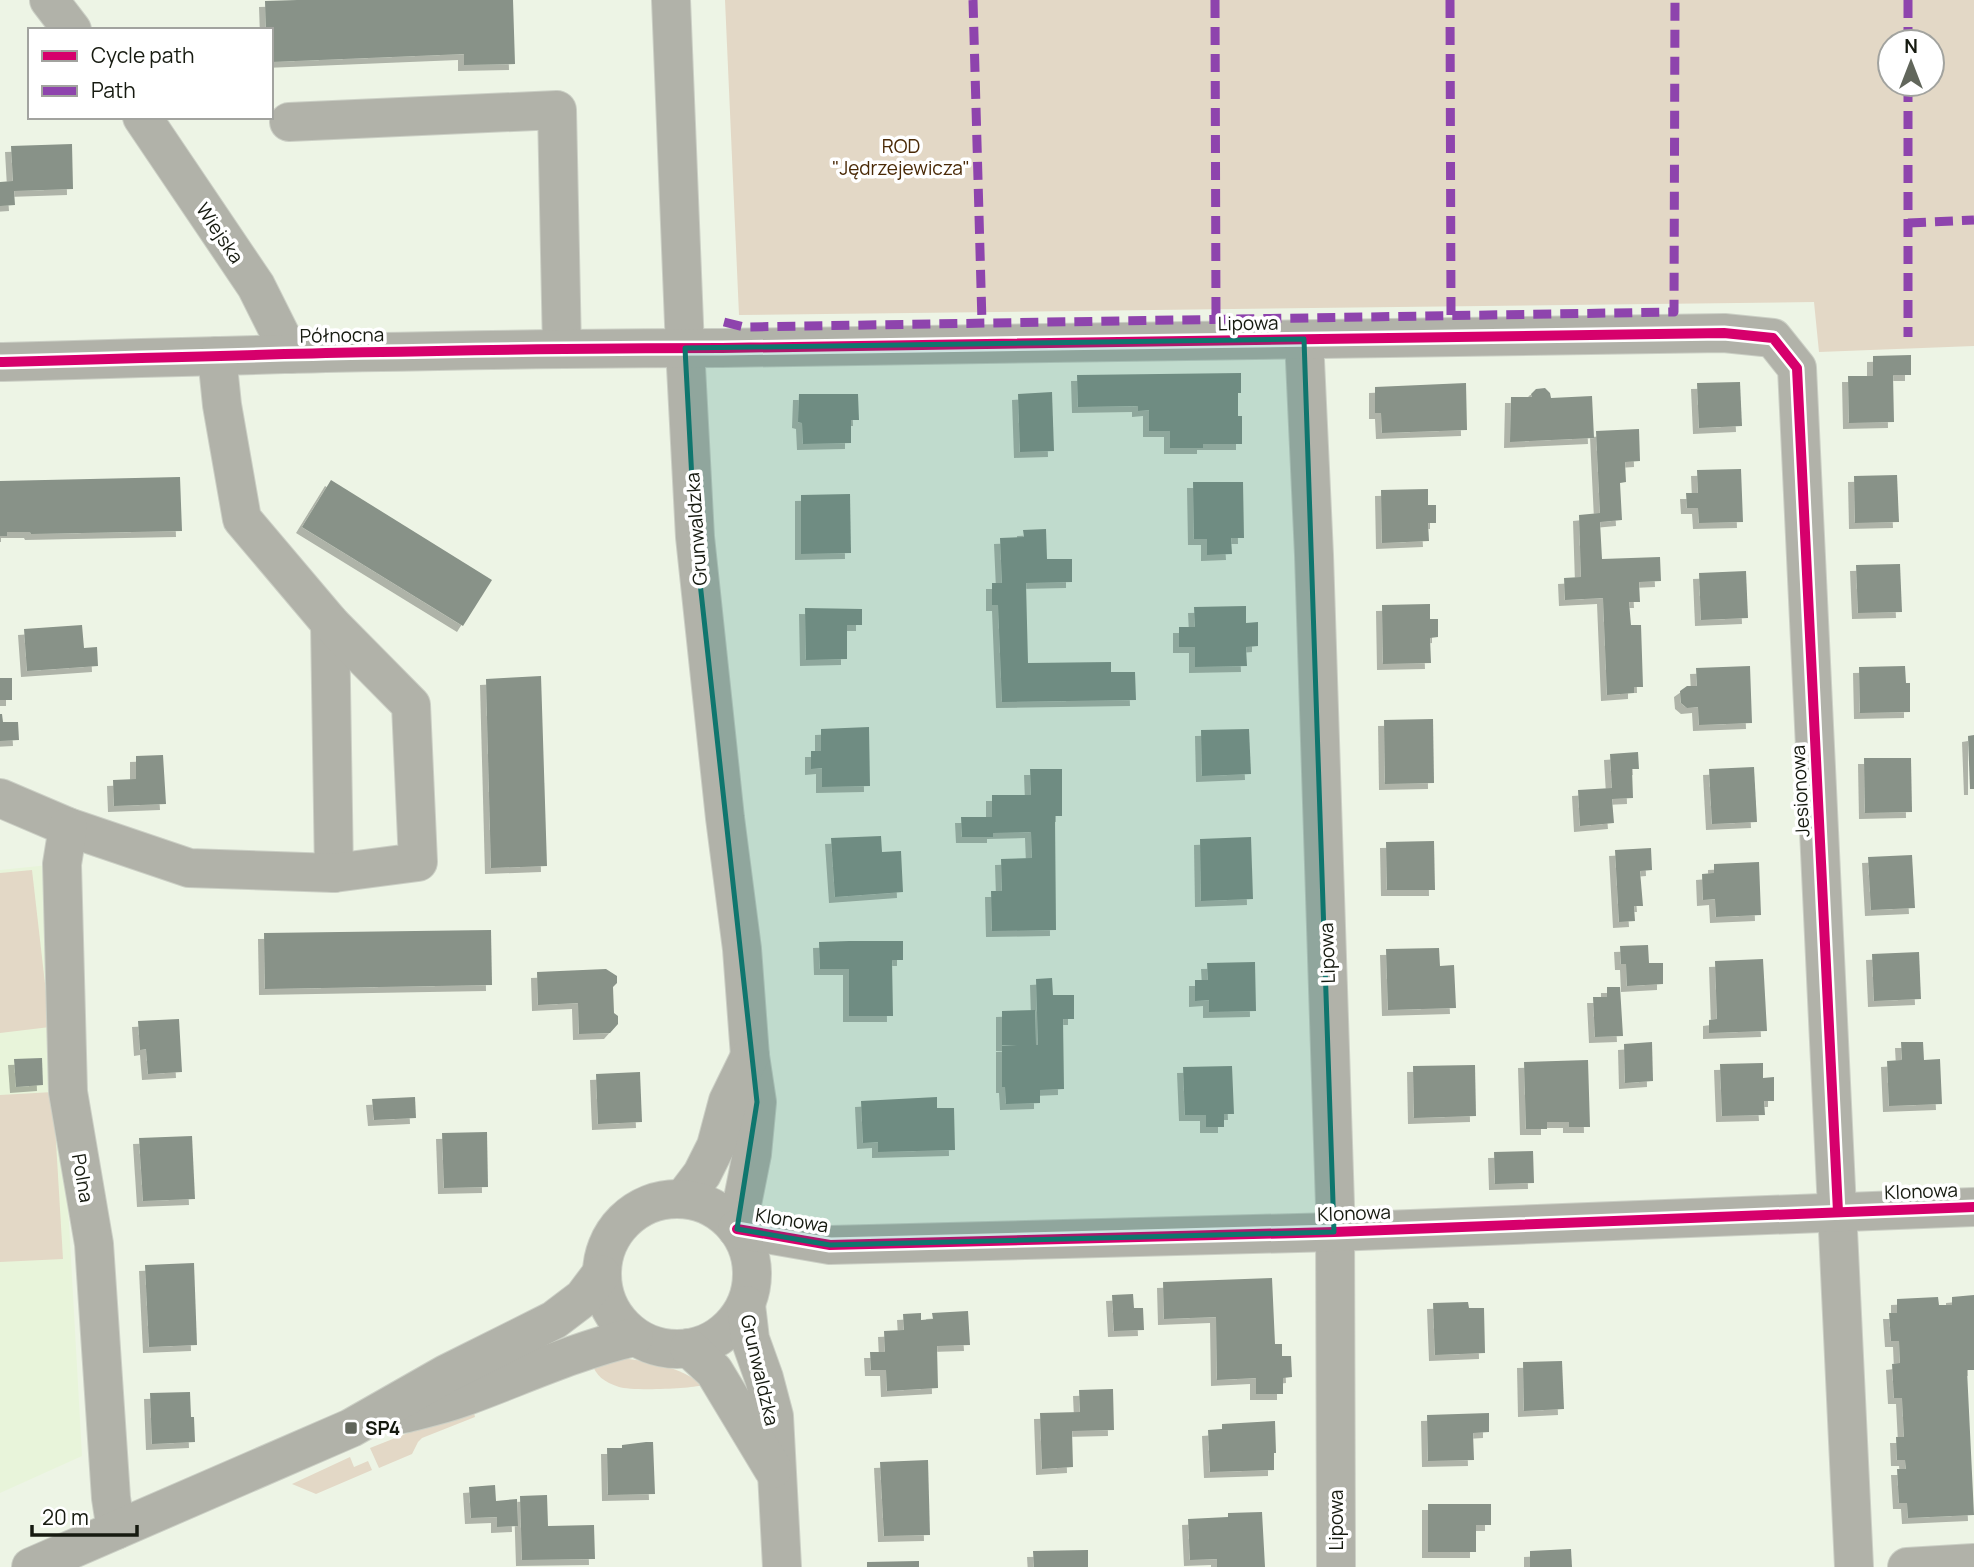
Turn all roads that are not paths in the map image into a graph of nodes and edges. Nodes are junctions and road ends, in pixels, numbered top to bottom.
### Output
1 (49, 0) edge
2 (671, 0) edge
3 (70, 28) edge
4 (143, 119) edge
5 (289, 122) dead end
6 (1304, 339) junction
7 (685, 348) junction
8 (562, 349) junction
9 (290, 354) junction
10 (216, 356) junction
11 (0, 362) edge
12 (1797, 368) joint
13 (330, 623) junction
14 (0, 798) edge
15 (68, 827) junction
16 (334, 873) junction
17 (750, 1056) junction
18 (683, 1199) junction
19 (1974, 1207) edge
20 (1838, 1212) junction
21 (737, 1229) junction
22 (1335, 1232) junction
23 (830, 1245) junction
24 (601, 1274) junction
25 (749, 1291) junction
26 (634, 1337) junction
27 (689, 1348) junction
28 (351, 1429) junction
29 (778, 1477) junction
30 (116, 1530) junction
31 (1974, 1563) edge
32 (31, 1567) edge
33 (782, 1567) edge
34 (1336, 1567) edge
35 (1854, 1567) edge
36 (1907, 1567) edge

1 - 3 street
2 - 7 street, Grunwaldzka
4 - 9 street, Wiejska
5 - 8 street
6 - 7 street, Lipowa
6 - 12 street, Lipowa
6 - 22 street, Lipowa
7 - 8 street, Północna
7 - 17 street, Grunwaldzka
8 - 9 street, Północna
9 - 10 street, Północna
10 - 11 street, Północna
10 - 13 street
12 - 20 street, Jesionowa
13 - 16 street
13 - 16 street
14 - 15 street
15 - 16 street
15 - 30 street, Polna
17 - 18 street
17 - 21 street, Grunwaldzka
18 - 21 street
18 - 24 street
19 - 20 street, Klonowa
20 - 22 street, Klonowa
20 - 35 street, Jesionowa
21 - 23 street, Klonowa
21 - 25 street
22 - 23 street, Klonowa
22 - 34 street, Lipowa
23 - 25 street, Klonowa
24 - 26 street
24 - 28 street
25 - 27 street
25 - 29 street, Grunwaldzka
26 - 27 street
26 - 28 street
27 - 29 street, Grunwaldzka
28 - 30 street
29 - 33 street, Grunwaldzka
30 - 32 street
31 - 36 street

